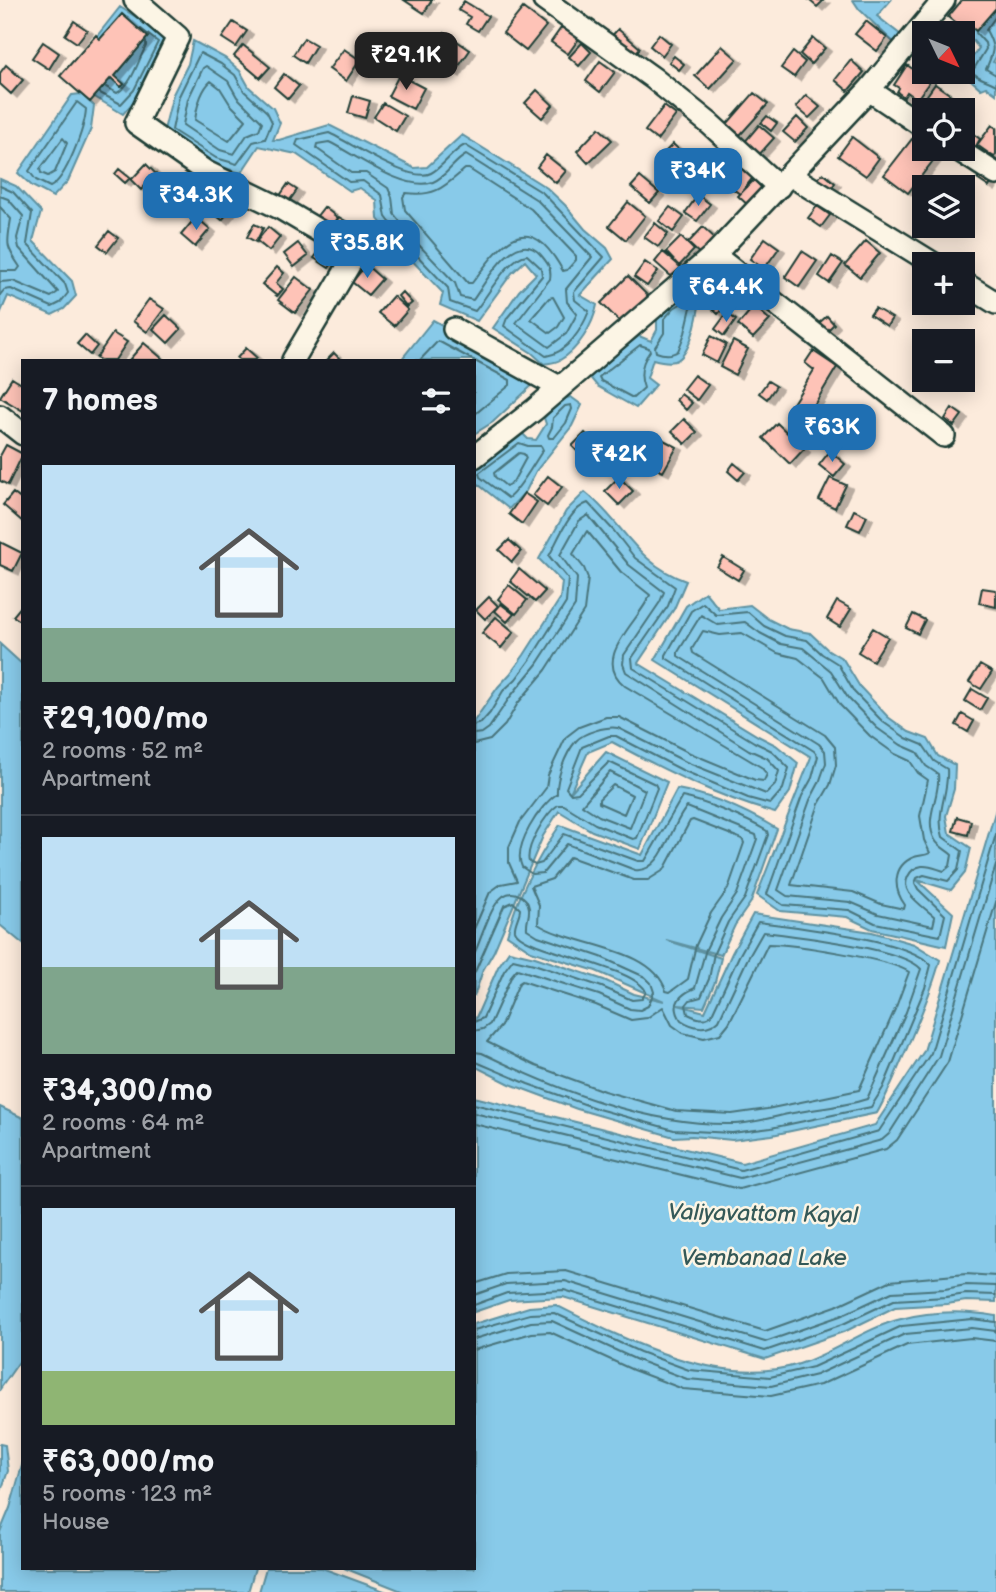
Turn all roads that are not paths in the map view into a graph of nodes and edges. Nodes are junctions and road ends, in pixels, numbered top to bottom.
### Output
1 (135, 0) edge
2 (544, 0) edge
3 (944, 0) edge
4 (869, 90) junction
5 (912, 119) edge
6 (975, 161) edge
7 (996, 174) edge
8 (784, 181) junction
9 (912, 252) edge
10 (714, 256) junction
11 (975, 290) edge
12 (996, 303) edge
13 (454, 329) dead end
14 (294, 359) edge
15 (559, 387) junction
16 (0, 416) edge
17 (21, 432) edge
18 (944, 436) dead end
19 (476, 455) edge

1 - 14 street
2 - 8 street
3 - 4 street
4 - 5 street
4 - 8 street
6 - 7 street
8 - 9 street
8 - 10 street
10 - 15 street
10 - 18 street
11 - 12 street
13 - 15 street
15 - 19 street
16 - 17 street

